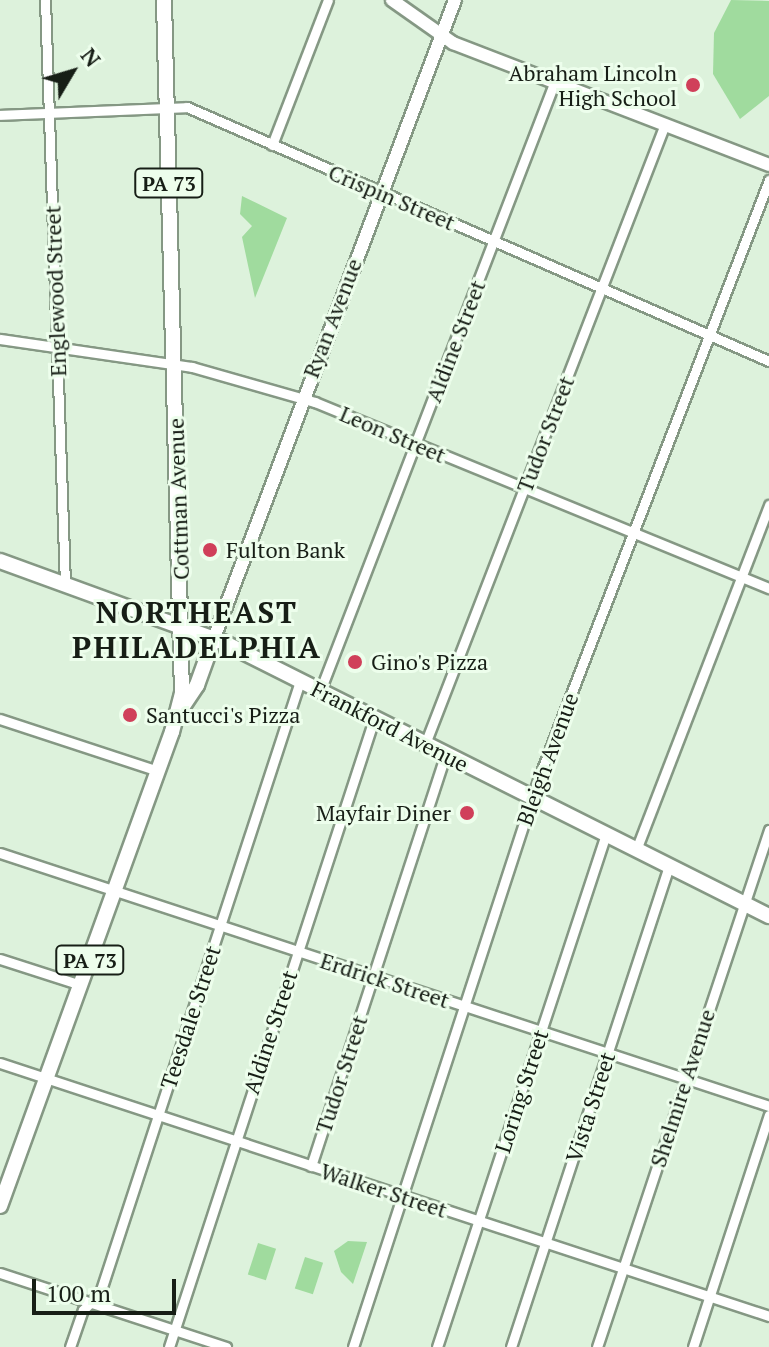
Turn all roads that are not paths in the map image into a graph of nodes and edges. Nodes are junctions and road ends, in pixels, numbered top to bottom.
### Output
1 (45, 0) edge
2 (164, 0) edge
3 (328, 0) edge
4 (392, 0) edge
5 (455, 0) edge
6 (441, 33) junction
7 (555, 81) junction
8 (167, 108) junction
9 (49, 113) junction
10 (0, 115) edge
11 (665, 124) junction
12 (272, 145) junction
13 (769, 165) edge
14 (769, 180) edge
15 (381, 191) junction
16 (493, 241) junction
17 (601, 288) junction
18 (709, 335) junction
19 (0, 339) edge
20 (57, 348) junction
21 (769, 361) edge
22 (174, 366) junction
23 (303, 398) junction
24 (415, 443) junction
25 (524, 489) junction
26 (769, 505) edge
27 (633, 532) junction
28 (0, 561) edge
29 (741, 577) junction
30 (65, 583) junction
31 (769, 588) edge
32 (181, 624) junction
33 (214, 638) junction
34 (300, 681) junction
35 (320, 691) junction
36 (178, 713) junction
37 (0, 719) edge
38 (374, 719) junction
39 (425, 744) junction
40 (446, 754) junction
41 (158, 771) junction
42 (532, 797) junction
43 (769, 830) edge
44 (606, 834) junction
45 (636, 850) junction
46 (0, 853) edge
47 (669, 866) junction
48 (115, 891) junction
49 (742, 903) junction
50 (769, 916) edge
51 (220, 925) junction
52 (297, 951) junction
53 (0, 959) edge
54 (373, 976) junction
55 (81, 985) junction
56 (464, 1006) junction
57 (541, 1032) junction
58 (608, 1054) junction
59 (0, 1063) edge
60 (46, 1078) junction
61 (685, 1079) junction
62 (769, 1106) edge
63 (769, 1115) edge
64 (158, 1116) junction
65 (234, 1140) junction
66 (311, 1166) junction
67 (6, 1170) edge
68 (402, 1196) junction
69 (0, 1206) edge
70 (479, 1221) junction
71 (546, 1243) junction
72 (623, 1268) junction
73 (0, 1273) edge
74 (710, 1296) junction
75 (90, 1303) junction
76 (769, 1316) edge
77 (175, 1328) junction
78 (70, 1347) edge
79 (169, 1347) edge
80 (226, 1347) edge
81 (353, 1347) edge
82 (437, 1347) edge
83 (511, 1347) edge
84 (597, 1347) edge
85 (693, 1347) edge

1 - 9 street, Englewood Street
2 - 8 main road, Cottman Avenue / PA 73
3 - 12 street
4 - 6 street
5 - 6 street, Ryan Avenue
6 - 7 street
6 - 15 street, Ryan Avenue
7 - 11 street
7 - 16 street, Aldine Street
8 - 9 street, Crispin Street
8 - 12 street, Crispin Street
8 - 22 main road, Cottman Avenue / PA 73
9 - 10 street, Crispin Street
9 - 20 street, Englewood Street
11 - 13 street
11 - 17 street, Tudor Street
12 - 15 street, Crispin Street
14 - 18 street, Bleigh Avenue
15 - 16 street, Crispin Street
15 - 23 street, Ryan Avenue
16 - 17 street, Crispin Street
16 - 24 street, Aldine Street
17 - 18 street, Crispin Street
17 - 25 street, Tudor Street
18 - 21 street, Crispin Street
18 - 27 street, Bleigh Avenue
19 - 20 street, Leon Street
20 - 22 street, Leon Street
20 - 30 street, Englewood Street
22 - 23 street, Leon Street
22 - 32 main road, Cottman Avenue / PA 73
23 - 24 street, Leon Street
23 - 33 street, Ryan Avenue
24 - 25 street, Leon Street
24 - 35 street, Aldine Street
25 - 27 street, Leon Street
25 - 39 street, Tudor Street
26 - 29 street
27 - 29 street, Leon Street
27 - 42 street, Bleigh Avenue
28 - 30 main road, Frankford Avenue
29 - 31 street, Leon Street
29 - 45 street
30 - 32 main road, Frankford Avenue
32 - 33 main road, Frankford Avenue
32 - 36 main road, Cottman Avenue / PA 73
33 - 34 main road, Frankford Avenue
33 - 36 main road
34 - 35 main road, Frankford Avenue
34 - 51 street, Teesdale Street
35 - 38 main road, Frankford Avenue
36 - 41 main road, Cottman Avenue / PA 73
37 - 41 street
38 - 39 main road, Frankford Avenue
38 - 52 street, Aldine Street
39 - 40 main road, Frankford Avenue
40 - 42 main road, Frankford Avenue
40 - 54 street, Tudor Street
41 - 48 main road, Cottman Avenue / PA 73
42 - 44 main road, Frankford Avenue
42 - 56 street, Bleigh Avenue
43 - 49 street, Shelmire Avenue
44 - 45 main road, Frankford Avenue
44 - 57 street, Loring Street
45 - 47 main road, Frankford Avenue
46 - 48 street, Erdrick Street
47 - 49 main road, Frankford Avenue
47 - 58 street, Vista Street
48 - 51 street, Erdrick Street
48 - 55 main road, Cottman Avenue / PA 73
49 - 50 main road, Frankford Avenue
49 - 61 street, Shelmire Avenue
51 - 52 street, Erdrick Street
51 - 64 street, Teesdale Street
52 - 54 street, Erdrick Street
52 - 65 street, Aldine Street
53 - 55 street
54 - 56 street, Erdrick Street
54 - 66 street, Tudor Street
55 - 60 main road, Cottman Avenue / PA 73
56 - 57 street, Erdrick Street
56 - 68 street, Bleigh Avenue
57 - 58 street, Erdrick Street
57 - 70 street, Loring Street
58 - 61 street, Erdrick Street
58 - 71 street, Vista Street
59 - 60 street, Walker Street
60 - 64 street, Walker Street
60 - 67 main road, Cottman Avenue / PA 73
61 - 62 street, Erdrick Street
61 - 72 street, Shelmire Avenue
63 - 74 street
64 - 65 street, Walker Street
64 - 75 street, Teesdale Street
65 - 66 street, Walker Street
65 - 77 street, Aldine Street
66 - 68 street, Walker Street
67 - 69 main road, Cottman Avenue / PA 73
68 - 70 street, Walker Street
68 - 81 street, Bleigh Avenue
70 - 71 street, Walker Street
70 - 82 street, Loring Street
71 - 72 street, Walker Street
71 - 83 street, Vista Street
72 - 74 street, Walker Street
72 - 84 street, Shelmire Avenue
73 - 75 street
74 - 76 street, Walker Street
74 - 85 street
75 - 77 street
75 - 78 street, Teesdale Street
77 - 79 street, Aldine Street
77 - 80 street

